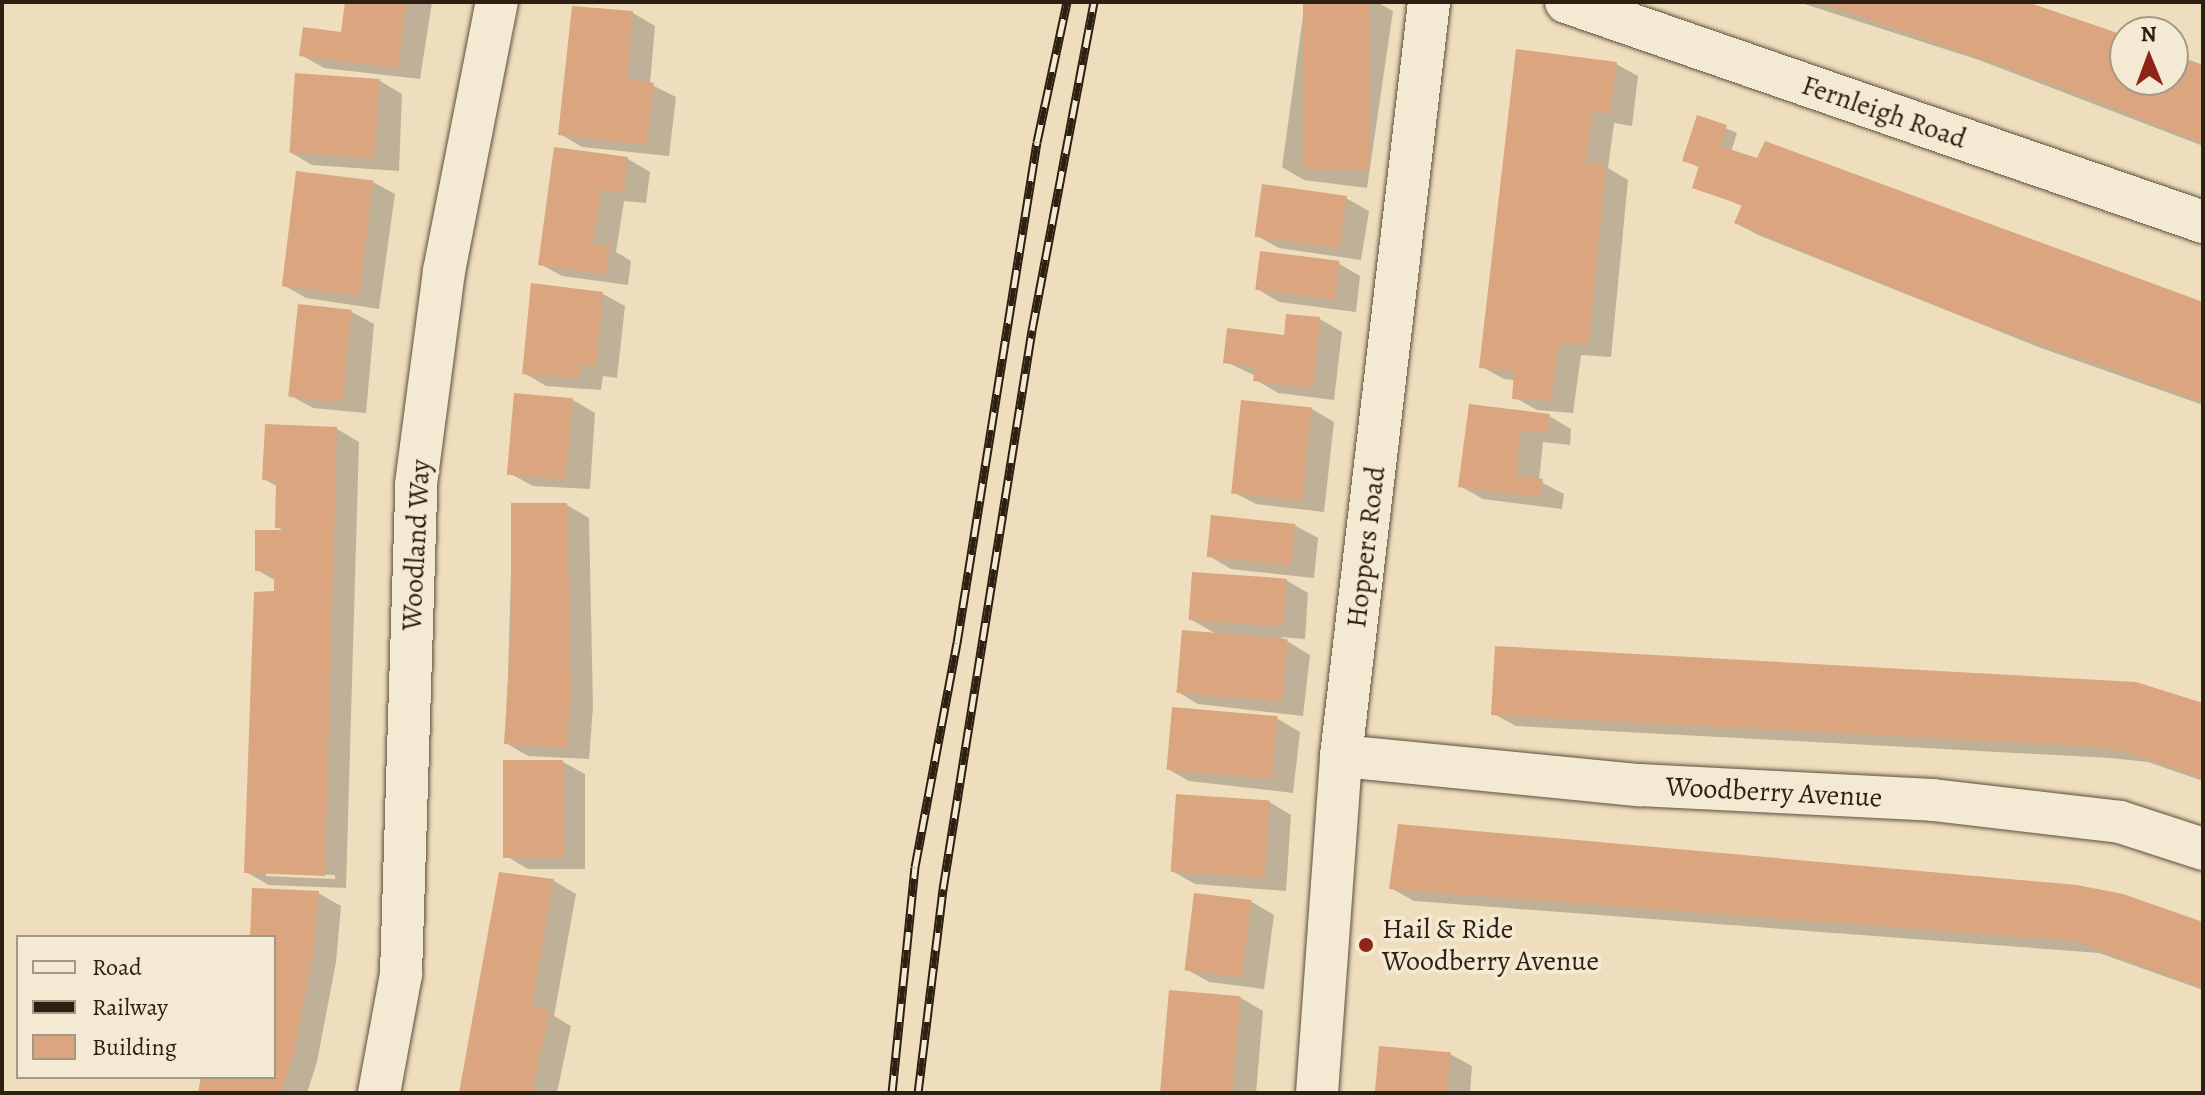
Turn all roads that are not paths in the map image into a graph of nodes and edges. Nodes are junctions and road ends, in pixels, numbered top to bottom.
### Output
1 (497, 2) edge
2 (1429, 2) edge
3 (1566, 2) edge
4 (2203, 222) edge
5 (1341, 756) junction
6 (2203, 849) edge
7 (379, 1093) edge
8 (1317, 1093) edge

1 - 7 street, Woodland Way
2 - 5 street, Hoppers Road
3 - 4 street, Fernleigh Road
5 - 6 street, Woodberry Avenue
5 - 8 street, Hoppers Road

